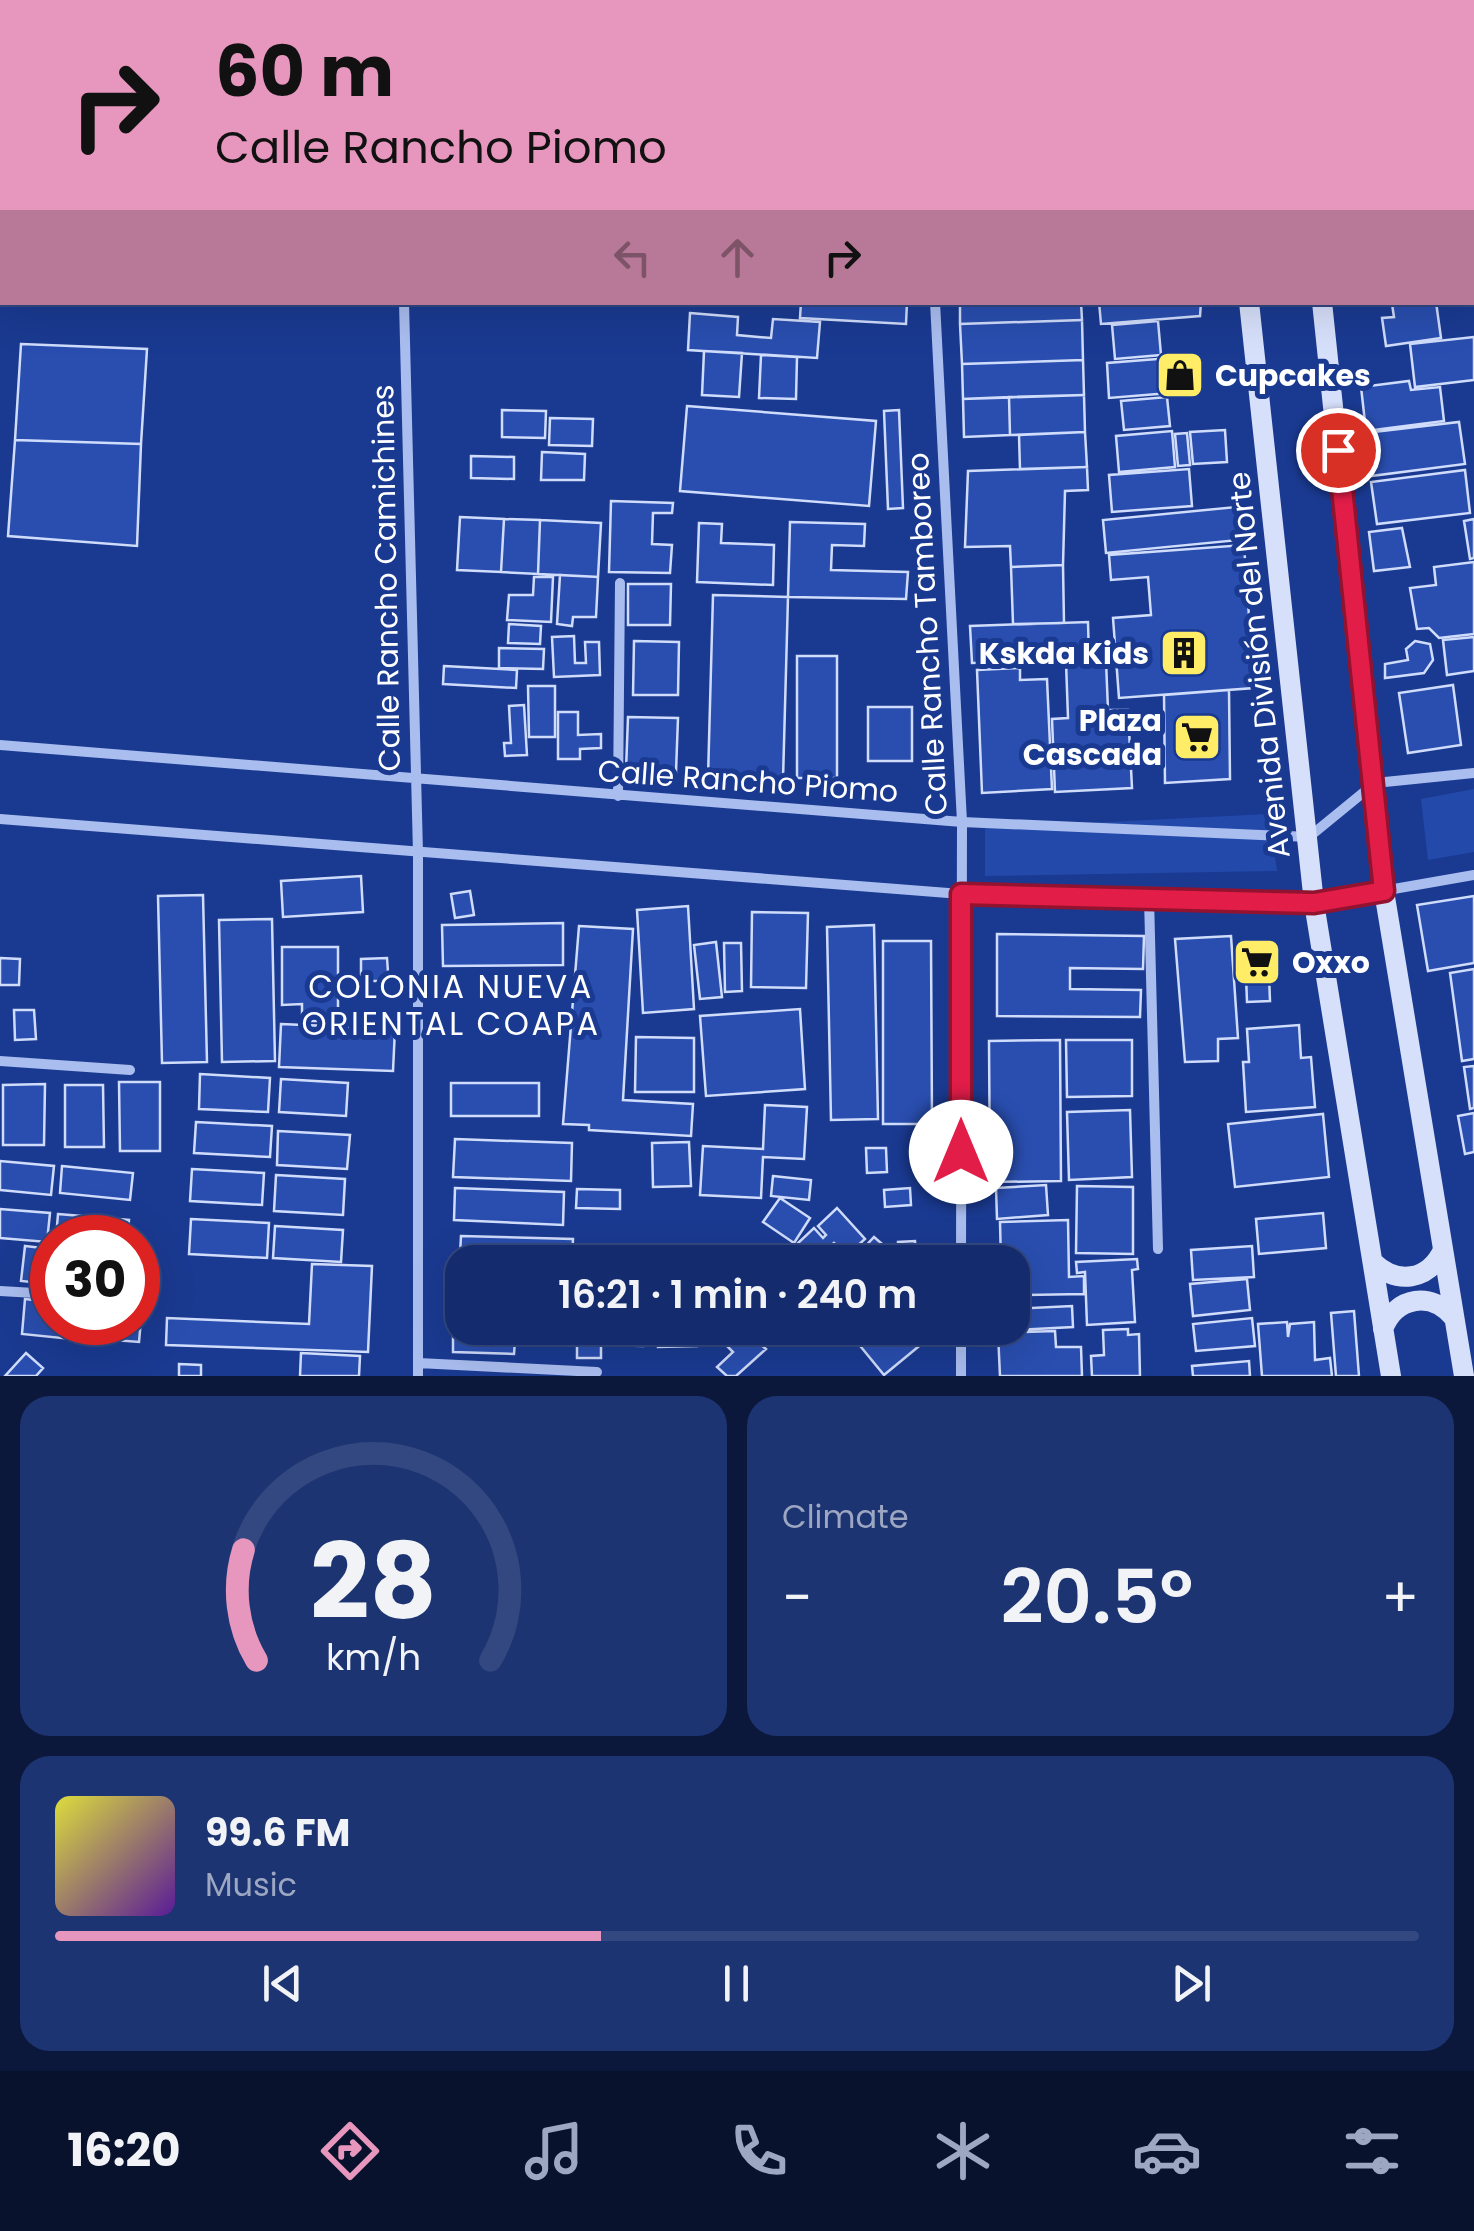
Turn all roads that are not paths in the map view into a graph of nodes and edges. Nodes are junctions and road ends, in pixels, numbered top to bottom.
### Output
1 (404, 305) edge
2 (934, 305) edge
3 (1249, 305) edge
4 (1322, 305) edge
5 (620, 583) dead end
6 (0, 745) edge
7 (1474, 774) edge
8 (416, 780) junction
9 (1375, 783) junction
10 (618, 796) junction
11 (0, 819) edge
12 (962, 822) junction
13 (1309, 837) junction
14 (418, 853) junction
15 (1474, 875) edge
16 (1384, 891) junction
17 (961, 894) junction
18 (1149, 898) junction
19 (1314, 903) junction
20 (0, 1061) edge
21 (130, 1070) dead end
22 (961, 1245) edge
23 (1158, 1249) dead end
24 (1443, 1250) junction
25 (1372, 1262) junction
26 (0, 1290) edge
27 (30, 1292) edge
28 (1454, 1318) junction
29 (1384, 1329) junction
30 (961, 1345) edge
31 (418, 1363) junction
32 (597, 1372) dead end
33 (418, 1376) edge
34 (961, 1376) edge
35 (1391, 1376) edge
36 (1464, 1376) edge

1 - 8 street, Calle Rancho Camichines
2 - 12 street, Calle Rancho Tamboreo
3 - 13 main road, Avenida División del Norte
4 - 9 main road
5 - 10 street
6 - 8 street, Calle Rancho Piomo
7 - 9 street
8 - 10 street, Calle Rancho Piomo
8 - 14 street, Calle Rancho Camichines
9 - 13 street
9 - 16 main road
10 - 12 street, Calle Rancho Piomo
11 - 14 street
12 - 13 street, Calle Rancho Piomo
12 - 17 street, Calle Rancho Tamboreo
13 - 19 main road, Avenida División del Norte
14 - 17 street
14 - 31 street, Calle Rancho Camichines
15 - 16 street
16 - 19 street
16 - 24 main road
17 - 18 street
17 - 22 street, Calle Rancho Tamboreo
18 - 19 street
18 - 23 street
19 - 25 main road, Avenida División del Norte
20 - 21 street
24 - 25 main road
24 - 28 main road
25 - 29 main road, Avenida División del Norte
26 - 27 street
28 - 29 main road
28 - 36 main road
29 - 35 main road, Avenida División del Norte
30 - 34 street
31 - 32 street
31 - 33 street, Calle Rancho Camichines

